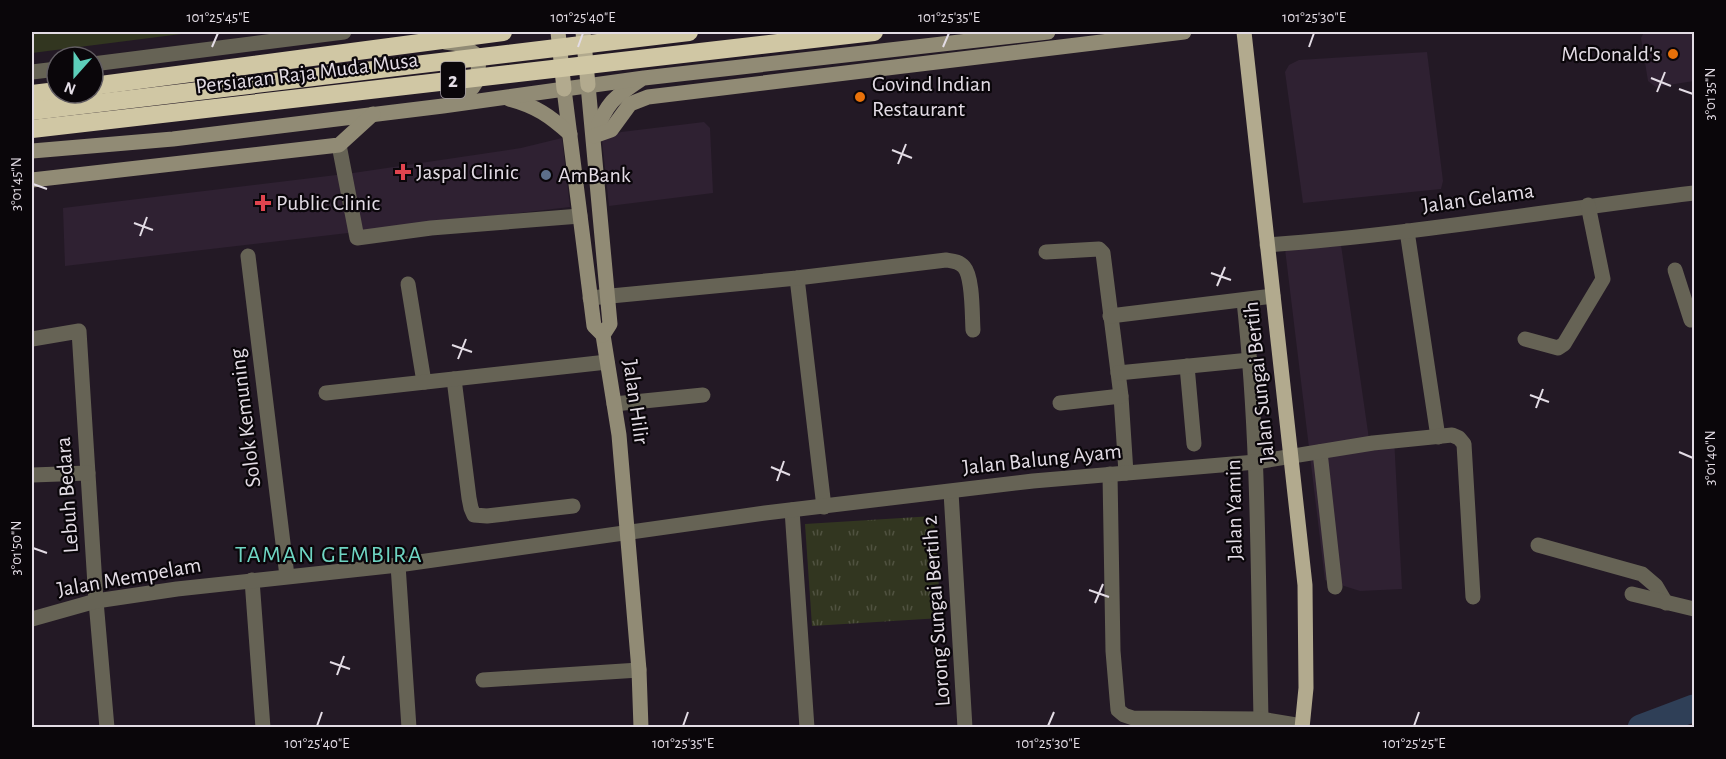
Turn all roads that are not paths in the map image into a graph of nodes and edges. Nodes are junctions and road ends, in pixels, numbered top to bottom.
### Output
1 (344, 32) edge
2 (503, 32) edge
3 (558, 32) edge
4 (583, 32) edge
5 (640, 32) edge
6 (689, 32) edge
7 (874, 32) edge
8 (1048, 32) edge
9 (1184, 32) edge
10 (1244, 32) edge
11 (439, 41) junction
12 (267, 43) junction
13 (892, 50) junction
14 (984, 56) junction
15 (105, 63) edge
16 (270, 63) junction
17 (679, 74) junction
18 (644, 78) junction
19 (105, 84) edge
20 (588, 86) junction
21 (564, 89) junction
22 (502, 97) junction
23 (443, 106) junction
24 (32, 111) edge
25 (373, 114) junction
26 (32, 129) edge
27 (570, 134) junction
28 (594, 136) junction
29 (173, 139) junction
30 (339, 145) junction
31 (32, 151) edge
32 (178, 162) junction
33 (32, 180) edge
34 (1695, 193) edge
35 (1588, 206) junction
36 (580, 216) junction
37 (1407, 231) junction
38 (1267, 244) junction
39 (1046, 252) dead end
40 (248, 256) dead end
41 (1675, 270) dead end
42 (797, 278) junction
43 (408, 284) dead end
44 (608, 296) junction
45 (1273, 296) junction
46 (590, 298) junction
47 (1244, 301) junction
48 (1110, 316) junction
49 (1691, 320) dead end
50 (973, 330) dead end
51 (598, 331) junction
52 (32, 339) edge
53 (1525, 339) dead end
54 (1250, 360) junction
55 (607, 362) junction
56 (1187, 366) junction
57 (1118, 373) junction
58 (454, 379) junction
59 (424, 382) junction
60 (326, 393) dead end
61 (704, 395) dead end
62 (1121, 396) junction
63 (1060, 403) dead end
64 (614, 404) junction
65 (1438, 437) junction
66 (1194, 444) dead end
67 (1320, 452) junction
68 (1290, 458) junction
69 (1256, 462) junction
70 (88, 473) junction
71 (1126, 473) junction
72 (1110, 474) junction
73 (32, 475) edge
74 (951, 492) junction
75 (573, 506) dead end
76 (824, 507) junction
77 (792, 510) junction
78 (628, 531) junction
79 (1538, 545) dead end
80 (399, 564) junction
81 (287, 576) junction
82 (252, 580) junction
83 (1335, 586) dead end
84 (1632, 594) dead end
85 (1473, 597) dead end
86 (96, 601) junction
87 (1666, 603) junction
88 (1695, 609) edge
89 (32, 618) edge
90 (639, 670) junction
91 (483, 680) dead end
92 (1261, 719) junction
93 (1302, 727) edge
94 (107, 728) edge
95 (263, 728) edge
96 (409, 728) edge
97 (641, 728) edge
98 (807, 728) edge
99 (965, 728) edge

1 - 12 street
2 - 11 highway
3 - 21 main road
4 - 20 main road
5 - 17 street
6 - 24 highway, Persiaran Raja Muda Musa / 2, bridge
7 - 26 highway, Persiaran Raja Muda Musa / 2, bridge
8 - 13 street
9 - 14 street
10 - 38 main road, Jalan Sungai Bertih
11 - 16 highway
11 - 23 street
12 - 15 street
12 - 16 street
13 - 14 street
13 - 17 street
14 - 28 street
16 - 19 highway
17 - 18 street
18 - 20 street
18 - 28 street
20 - 21 street
20 - 28 street, Jalan Hilir
21 - 22 street
21 - 27 street, Jalan Hilir
22 - 23 street
22 - 27 street
23 - 25 street
25 - 29 street
25 - 30 street
27 - 36 street, Jalan Hilir
28 - 44 street, Jalan Hilir
29 - 31 street
29 - 32 street
30 - 32 street
30 - 36 street
32 - 33 street
34 - 35 street, Jalan Gelama
35 - 37 street, Jalan Gelama
35 - 53 street
36 - 46 street, Jalan Hilir
37 - 38 street, Jalan Gelama
37 - 65 street
38 - 45 main road, Jalan Sungai Bertih
39 - 48 street
40 - 81 street, Solok Kemuning
41 - 49 street
42 - 44 street
42 - 50 street
42 - 76 street
43 - 59 street
44 - 46 street
44 - 51 street, Jalan Hilir
45 - 47 street
45 - 68 main road, Jalan Sungai Bertih
46 - 51 street, Jalan Hilir
47 - 48 street
47 - 54 street, Jalan Yamin
48 - 57 street
51 - 55 street, Jalan Hilir
52 - 70 street, Lebuh Bedara
54 - 56 street
54 - 69 street, Jalan Yamin
55 - 58 street
55 - 64 street, Jalan Hilir
56 - 57 street
56 - 66 street
57 - 62 street
58 - 59 street
58 - 75 street
59 - 60 street
61 - 64 street
62 - 63 street
62 - 71 street
64 - 78 street, Jalan Hilir
65 - 67 street, Jalan Balung Ayam
65 - 85 street, Jalan Balung Ayam
67 - 68 street, Jalan Balung Ayam
67 - 83 street
68 - 69 street, Jalan Balung Ayam
68 - 93 main road, Jalan Sungai Bertih
69 - 71 street, Jalan Balung Ayam
69 - 92 street, Jalan Yamin
70 - 73 street
70 - 86 street, Lebuh Bedara
71 - 72 street, Jalan Balung Ayam
72 - 74 street, Jalan Balung Ayam
72 - 92 street
74 - 76 street, Jalan Balung Ayam
74 - 99 street, Lorong Sungai Bertih 2
76 - 77 street, Jalan Balung Ayam
77 - 78 street, Jalan Balung Ayam
77 - 98 street
78 - 80 street, Jalan Mempelam
78 - 90 street, Jalan Hilir
79 - 87 street
80 - 81 street, Jalan Mempelam
80 - 96 street
81 - 82 street, Jalan Mempelam
82 - 86 street, Jalan Mempelam
82 - 95 street
84 - 87 street
86 - 89 street, Jalan Mempelam
86 - 94 street, Lebuh Bedara
87 - 88 street
90 - 91 street
90 - 97 street, Jalan Hilir
92 - 93 street

